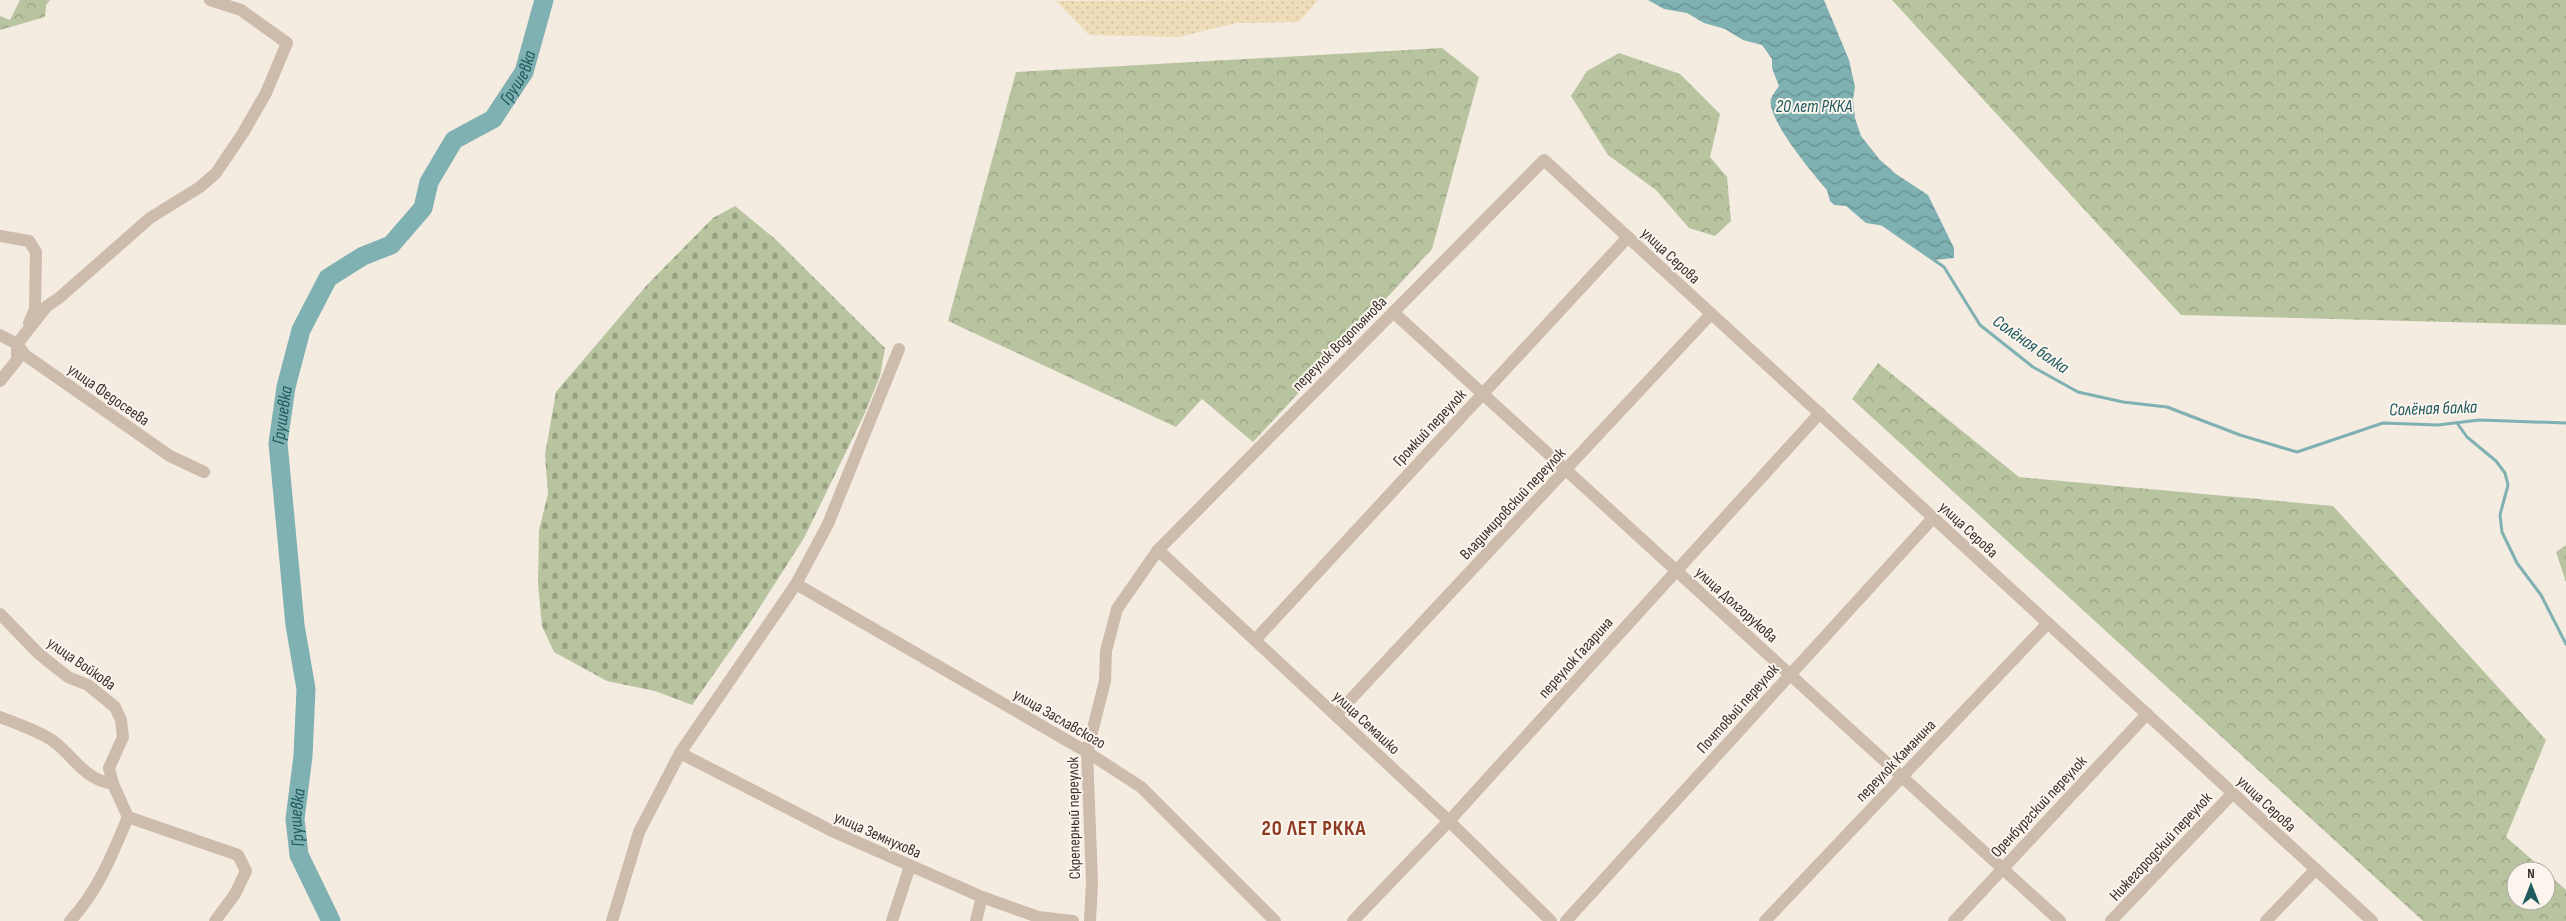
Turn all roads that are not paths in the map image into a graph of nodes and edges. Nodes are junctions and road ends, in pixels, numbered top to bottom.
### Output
1 (210, 0) edge
2 (1544, 160) joint
3 (0, 236) edge
4 (1628, 237) junction
5 (1393, 312) junction
6 (1712, 314) junction
7 (0, 335) edge
8 (20, 341) junction
9 (898, 349) dead end
10 (0, 381) edge
11 (1482, 393) junction
12 (1820, 413) junction
13 (1566, 470) junction
14 (204, 472) dead end
15 (1933, 518) junction
16 (1158, 550) junction
17 (1676, 571) junction
18 (796, 584) junction
19 (0, 614) edge
20 (2048, 623) junction
21 (1255, 640) junction
22 (1790, 675) junction
23 (2147, 714) junction
24 (1336, 715) junction
25 (0, 716) edge
26 (1087, 752) junction
27 (680, 753) junction
28 (1902, 776) junction
29 (113, 784) junction
30 (2233, 793) junction
31 (128, 817) junction
32 (1449, 821) junction
33 (910, 866) junction
34 (2001, 868) junction
35 (2316, 869) junction
36 (982, 897) junction
37 (70, 921) edge
38 (215, 921) edge
39 (612, 921) edge
40 (892, 921) edge
41 (976, 921) edge
42 (1073, 921) edge
43 (1090, 921) edge
44 (1275, 921) edge
45 (1353, 921) edge
46 (1551, 921) edge
47 (1566, 921) edge
48 (1765, 921) edge
49 (1954, 921) edge
50 (2060, 921) edge
51 (2111, 921) edge
52 (2266, 921) edge
53 (2372, 921) edge

1 - 8 street
2 - 4 street, улица Серова
2 - 5 street, переулок Водопьянова
3 - 8 street
4 - 6 street, улица Серова
4 - 11 street, Громкий переулок
5 - 11 street, улица Долгорукова
5 - 16 street, переулок Водопьянова
6 - 12 street, улица Серова
6 - 13 street, Владимировский переулок
7 - 8 street, улица Федосеева
8 - 10 street
8 - 14 street, улица Федосеева
9 - 18 street
11 - 13 street, улица Долгорукова
11 - 21 street, Громкий переулок
12 - 15 street, улица Серова
12 - 17 street, переулок Гагарина
13 - 17 street, улица Долгорукова
13 - 24 street, Владимировский переулок
15 - 20 street, улица Серова
15 - 22 street, Почтовый переулок
16 - 21 street, улица Семашко
16 - 26 street, Скреперный переулок
17 - 22 street, улица Долгорукова
17 - 32 street, переулок Гагарина
18 - 26 street, улица Заславского
18 - 27 street
19 - 29 street, улица Войкова
20 - 23 street, улица Серова
20 - 28 street, переулок Каманина
21 - 24 street, улица Семашко
22 - 28 street, улица Долгорукова
22 - 47 street, Почтовый переулок
23 - 30 street, улица Серова
23 - 34 street, Оренбургский переулок
24 - 32 street, улица Семашко
25 - 29 street
26 - 43 street, Скреперный переулок
26 - 44 street, улица Заславского
27 - 33 street, улица Земнухова
27 - 39 street
28 - 34 street, улица Долгорукова
28 - 48 street, переулок Каманина
29 - 31 street
30 - 35 street, улица Серова
30 - 51 street, Нижегородский переулок
31 - 37 street
31 - 38 street
32 - 45 street, переулок Гагарина
32 - 46 street, улица Семашко
33 - 36 street, улица Земнухова
33 - 40 street
34 - 49 street, Оренбургский переулок
34 - 50 street, улица Долгорукова
35 - 52 street
35 - 53 street, улица Серова
36 - 41 street
36 - 42 street, улица Земнухова

